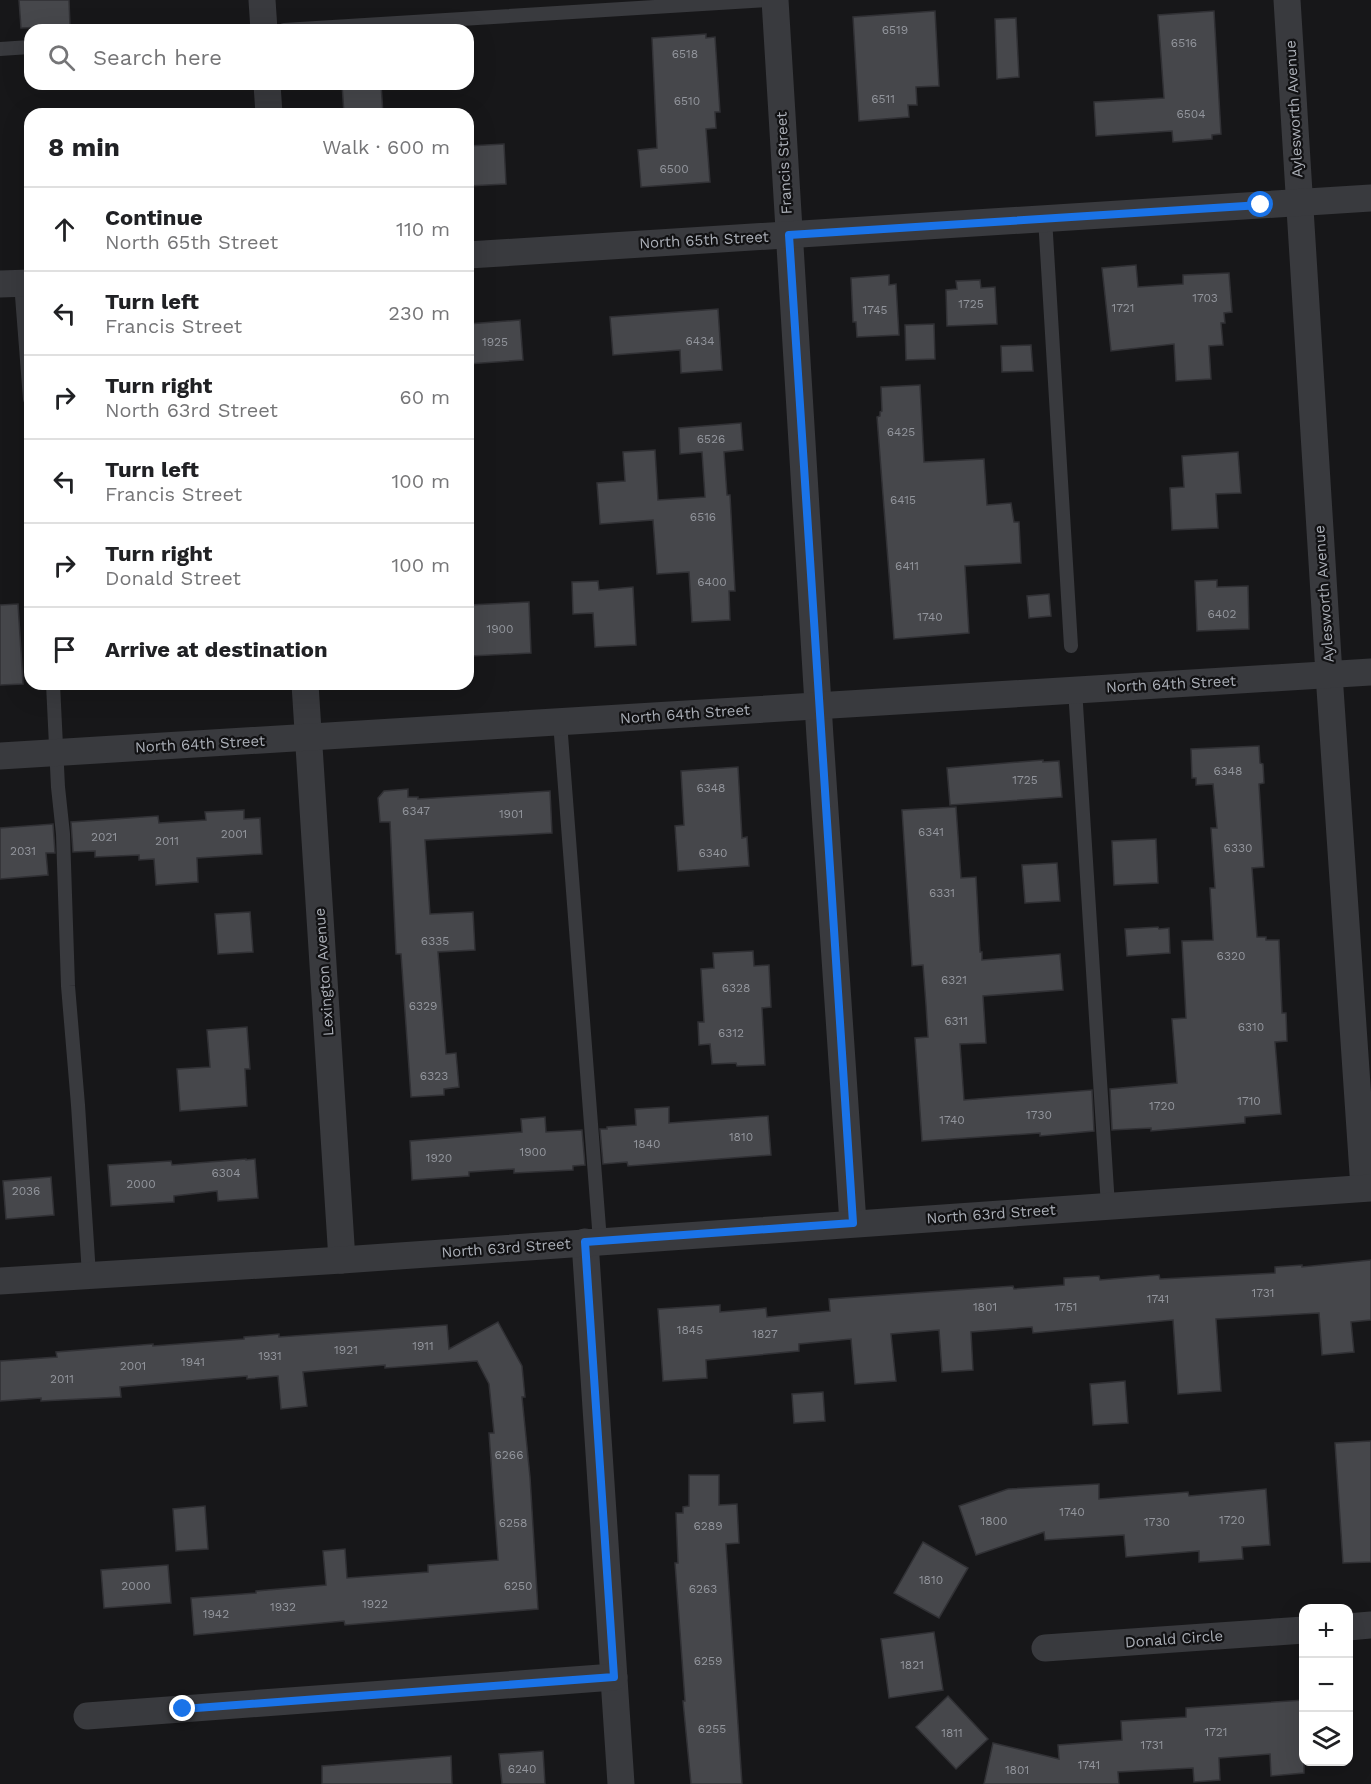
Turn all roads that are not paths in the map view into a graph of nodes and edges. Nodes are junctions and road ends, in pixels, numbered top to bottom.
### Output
1 (262, 0) edge
2 (767, 0) edge
3 (775, 0) edge
4 (1287, 0) edge
5 (264, 24) edge
6 (381, 24) edge
7 (24, 47) edge
8 (0, 49) edge
9 (267, 90) edge
10 (269, 108) edge
11 (1371, 198) edge
12 (1299, 202) junction
13 (1045, 218) junction
14 (789, 235) junction
15 (474, 255) edge
16 (17, 284) edge
17 (24, 346) edge
18 (1071, 646) dead end
19 (1371, 672) edge
20 (1329, 675) junction
21 (1075, 689) junction
22 (53, 690) edge
23 (305, 690) edge
24 (819, 705) junction
25 (560, 722) junction
26 (309, 738) junction
27 (56, 752) junction
28 (0, 756) edge
29 (1368, 1188) edge
30 (1108, 1206) junction
31 (853, 1223) junction
32 (593, 1241) junction
33 (342, 1260) junction
34 (89, 1275) junction
35 (0, 1281) edge
36 (1371, 1625) edge
37 (1353, 1627) edge
38 (1299, 1630) edge
39 (1046, 1648) dead end
40 (614, 1677) junction
41 (87, 1716) dead end
42 (621, 1784) edge

1 - 5 street
2 - 6 lane
3 - 14 street, Francis Street
4 - 12 street, Aylesworth Avenue
7 - 8 lane
9 - 10 street
11 - 12 street, North 65th Street
12 - 13 street, North 65th Street
12 - 20 street, Aylesworth Avenue
13 - 14 street, North 65th Street
13 - 18 lane
14 - 15 street, North 65th Street
14 - 24 street, Francis Street
16 - 17 lane
19 - 20 street, North 64th Street
20 - 21 street, North 64th Street
20 - 29 street, Aylesworth Avenue
21 - 24 street, North 64th Street
21 - 30 lane
22 - 27 lane
23 - 26 street, Lexington Avenue
24 - 25 street, North 64th Street
24 - 31 street, Francis Street
25 - 26 street, North 64th Street
25 - 32 lane
26 - 27 street, North 64th Street
26 - 33 street, Lexington Avenue
27 - 28 street, North 64th Street
27 - 34 lane
29 - 30 street, North 63rd Street
30 - 31 street, North 63rd Street
31 - 32 street, North 63rd Street
32 - 33 street, North 63rd Street
32 - 40 street
33 - 34 street, North 63rd Street
34 - 35 street, North 63rd Street
36 - 37 street
38 - 39 street, Donald Circle
40 - 41 street
40 - 42 street

